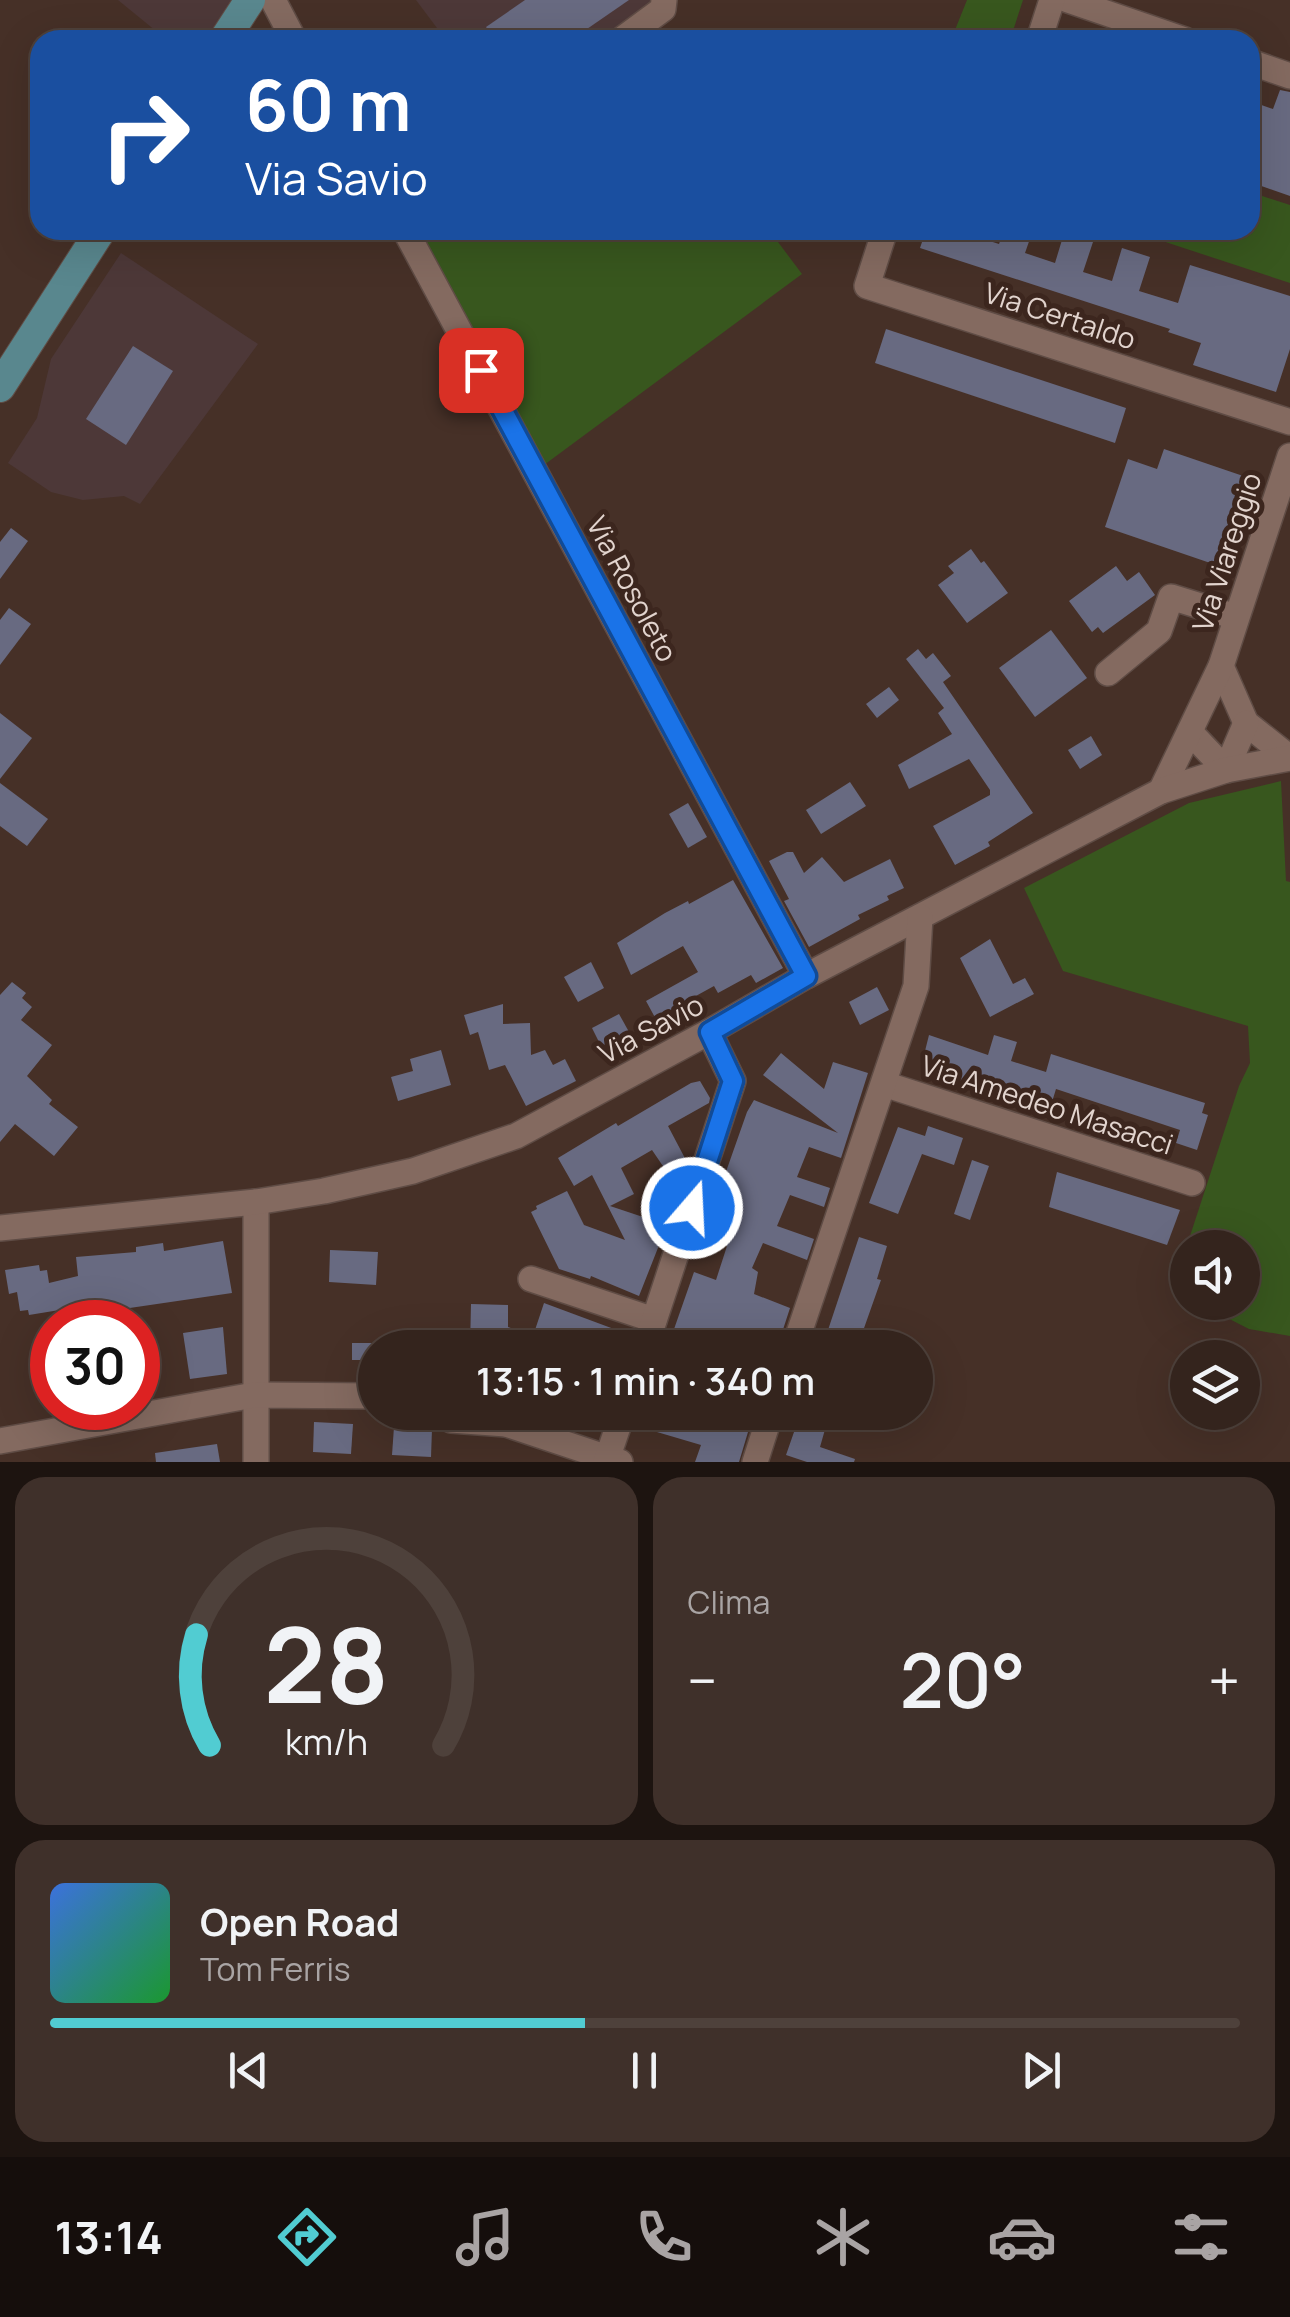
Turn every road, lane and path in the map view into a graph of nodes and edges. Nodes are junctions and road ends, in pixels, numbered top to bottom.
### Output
1 (250, 0) edge
2 (272, 0) edge
3 (664, 0) edge
4 (1052, 0) edge
5 (1068, 0) edge
6 (1152, 0) edge
7 (1144, 26) junction
8 (230, 30) edge
9 (288, 30) edge
10 (635, 30) edge
11 (1042, 30) edge
12 (1155, 30) edge
13 (1260, 66) edge
14 (1290, 76) edge
15 (96, 240) edge
16 (411, 240) edge
17 (883, 240) edge
18 (0, 388) edge
19 (1290, 422) edge
20 (1290, 456) edge
21 (1236, 617) junction
22 (1221, 666) junction
23 (1108, 673) dead end
24 (1246, 723) junction
25 (1190, 732) junction
26 (1290, 758) edge
27 (1226, 770) junction
28 (1161, 791) junction
29 (920, 917) junction
30 (806, 976) junction
31 (710, 1032) junction
32 (884, 1084) junction
33 (1192, 1183) dead end
34 (256, 1202) junction
35 (0, 1228) edge
36 (531, 1279) dead end
37 (654, 1320) junction
38 (651, 1330) edge
39 (800, 1330) edge
40 (254, 1395) junction
41 (358, 1396) edge
42 (535, 1430) edge
43 (619, 1430) edge
44 (766, 1430) edge
45 (0, 1441) edge
46 (611, 1461) edge
47 (256, 1462) edge
48 (754, 1462) edge

1 - 8 main road
2 - 9 street
3 - 10 street
4 - 11 street
5 - 7 street
6 - 7 street
7 - 12 street
13 - 14 street
15 - 18 main road
16 - 30 street, Via Rosoleto
17 - 19 street, Via Certaldo
20 - 21 street, Via Viareggio
21 - 22 street, Via Viareggio
21 - 23 street
22 - 24 street, Via Viareggio
22 - 25 street, Via Viareggio
24 - 26 street, Via Viareggio
24 - 27 street
25 - 27 street
25 - 28 street, Via Viareggio
26 - 27 street, Via Savio
27 - 28 street, Via Savio
28 - 29 street, Via Savio
29 - 30 street, Via Savio
29 - 32 street
30 - 31 street, Via Savio
31 - 34 street, Via Savio
31 - 37 street
32 - 33 street, Via Amedeo Masacci
32 - 39 street
34 - 35 street, Via Savio
34 - 40 street
36 - 37 street
37 - 38 street
40 - 41 street
40 - 45 street
40 - 47 street
42 - 46 street
43 - 46 street
44 - 48 street

